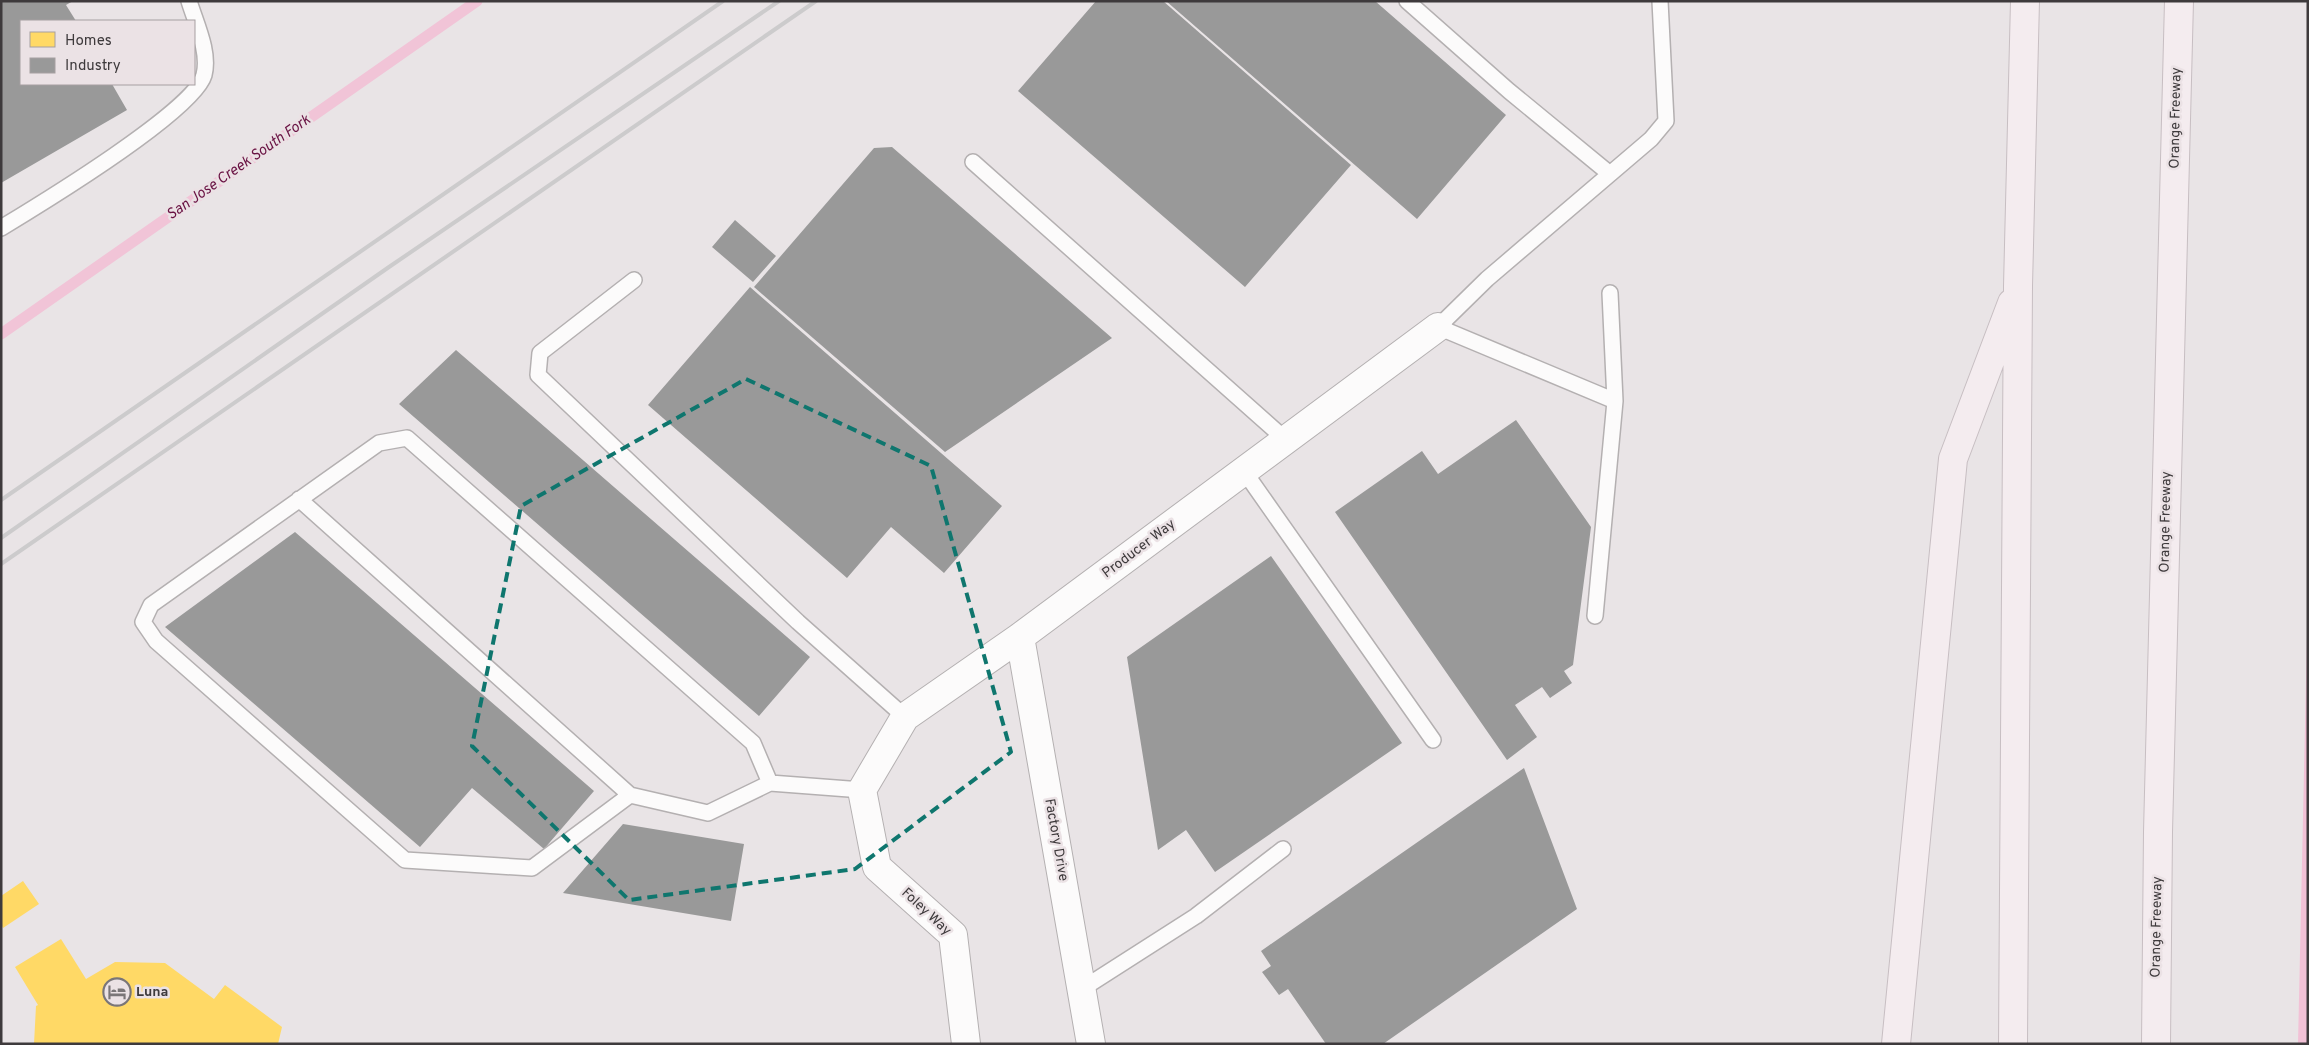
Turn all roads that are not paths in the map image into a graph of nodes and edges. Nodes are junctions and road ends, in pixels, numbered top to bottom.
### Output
1 (189, 1) edge
2 (1406, 1) edge
3 (1660, 1) edge
4 (2025, 1) edge
5 (2179, 1) edge
6 (195, 20) edge
7 (195, 21) edge
8 (973, 162) dead end
9 (1610, 174) junction
10 (1, 228) edge
11 (634, 280) dead end
12 (2018, 286) junction
13 (1610, 293) dead end
14 (1438, 327) junction
15 (1615, 401) junction
16 (1286, 440) junction
17 (1244, 471) junction
18 (299, 499) junction
19 (1595, 616) dead end
20 (1020, 637) junction
21 (905, 717) junction
22 (1433, 740) dead end
23 (770, 783) junction
24 (862, 790) junction
25 (630, 795) junction
26 (1283, 849) dead end
27 (1082, 989) junction
28 (966, 1044) edge
29 (1091, 1044) edge
30 (1896, 1044) edge
31 (2013, 1044) edge
32 (2156, 1044) edge

1 - 6 lane
2 - 9 lane
3 - 9 lane
4 - 12 highway
5 - 32 highway, Orange Freeway
7 - 10 lane
8 - 16 lane
9 - 14 lane
11 - 21 lane
12 - 30 highway
12 - 31 highway
13 - 15 lane
14 - 15 lane
14 - 16 street, Producer Way
15 - 19 lane
16 - 17 street, Producer Way
17 - 20 street, Producer Way
17 - 22 lane
18 - 23 lane
18 - 25 lane
18 - 25 lane
20 - 21 street, Producer Way
20 - 27 street, Factory Drive
21 - 24 street, Producer Way
23 - 24 lane
23 - 25 lane
24 - 28 street, Foley Way
26 - 27 lane
27 - 29 street, Factory Drive

